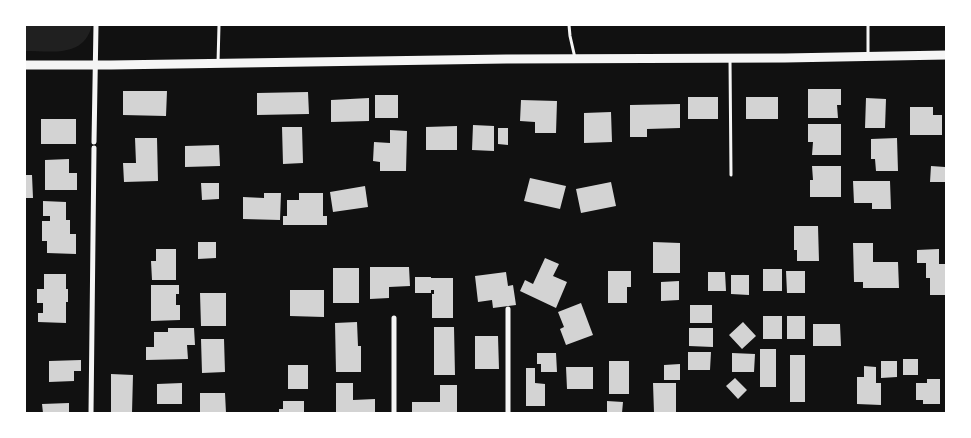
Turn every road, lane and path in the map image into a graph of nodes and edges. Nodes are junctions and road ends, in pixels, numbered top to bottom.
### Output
1 (96, 25) edge
2 (219, 25) edge
3 (569, 25) edge
4 (868, 25) edge
5 (946, 55) edge
6 (868, 56) junction
7 (730, 58) junction
8 (576, 59) junction
9 (218, 63) junction
10 (25, 65) edge
11 (96, 65) junction
12 (731, 176) dead end
13 (508, 309) dead end
14 (394, 318) dead end
15 (91, 413) edge
16 (394, 413) edge
17 (508, 413) edge

1 - 11 street
2 - 9 lane
3 - 8 lane
4 - 6 lane
5 - 6 street
6 - 7 street
7 - 8 street
7 - 12 lane
8 - 9 street
9 - 11 street
10 - 11 street
11 - 15 street
13 - 17 street
14 - 16 street

